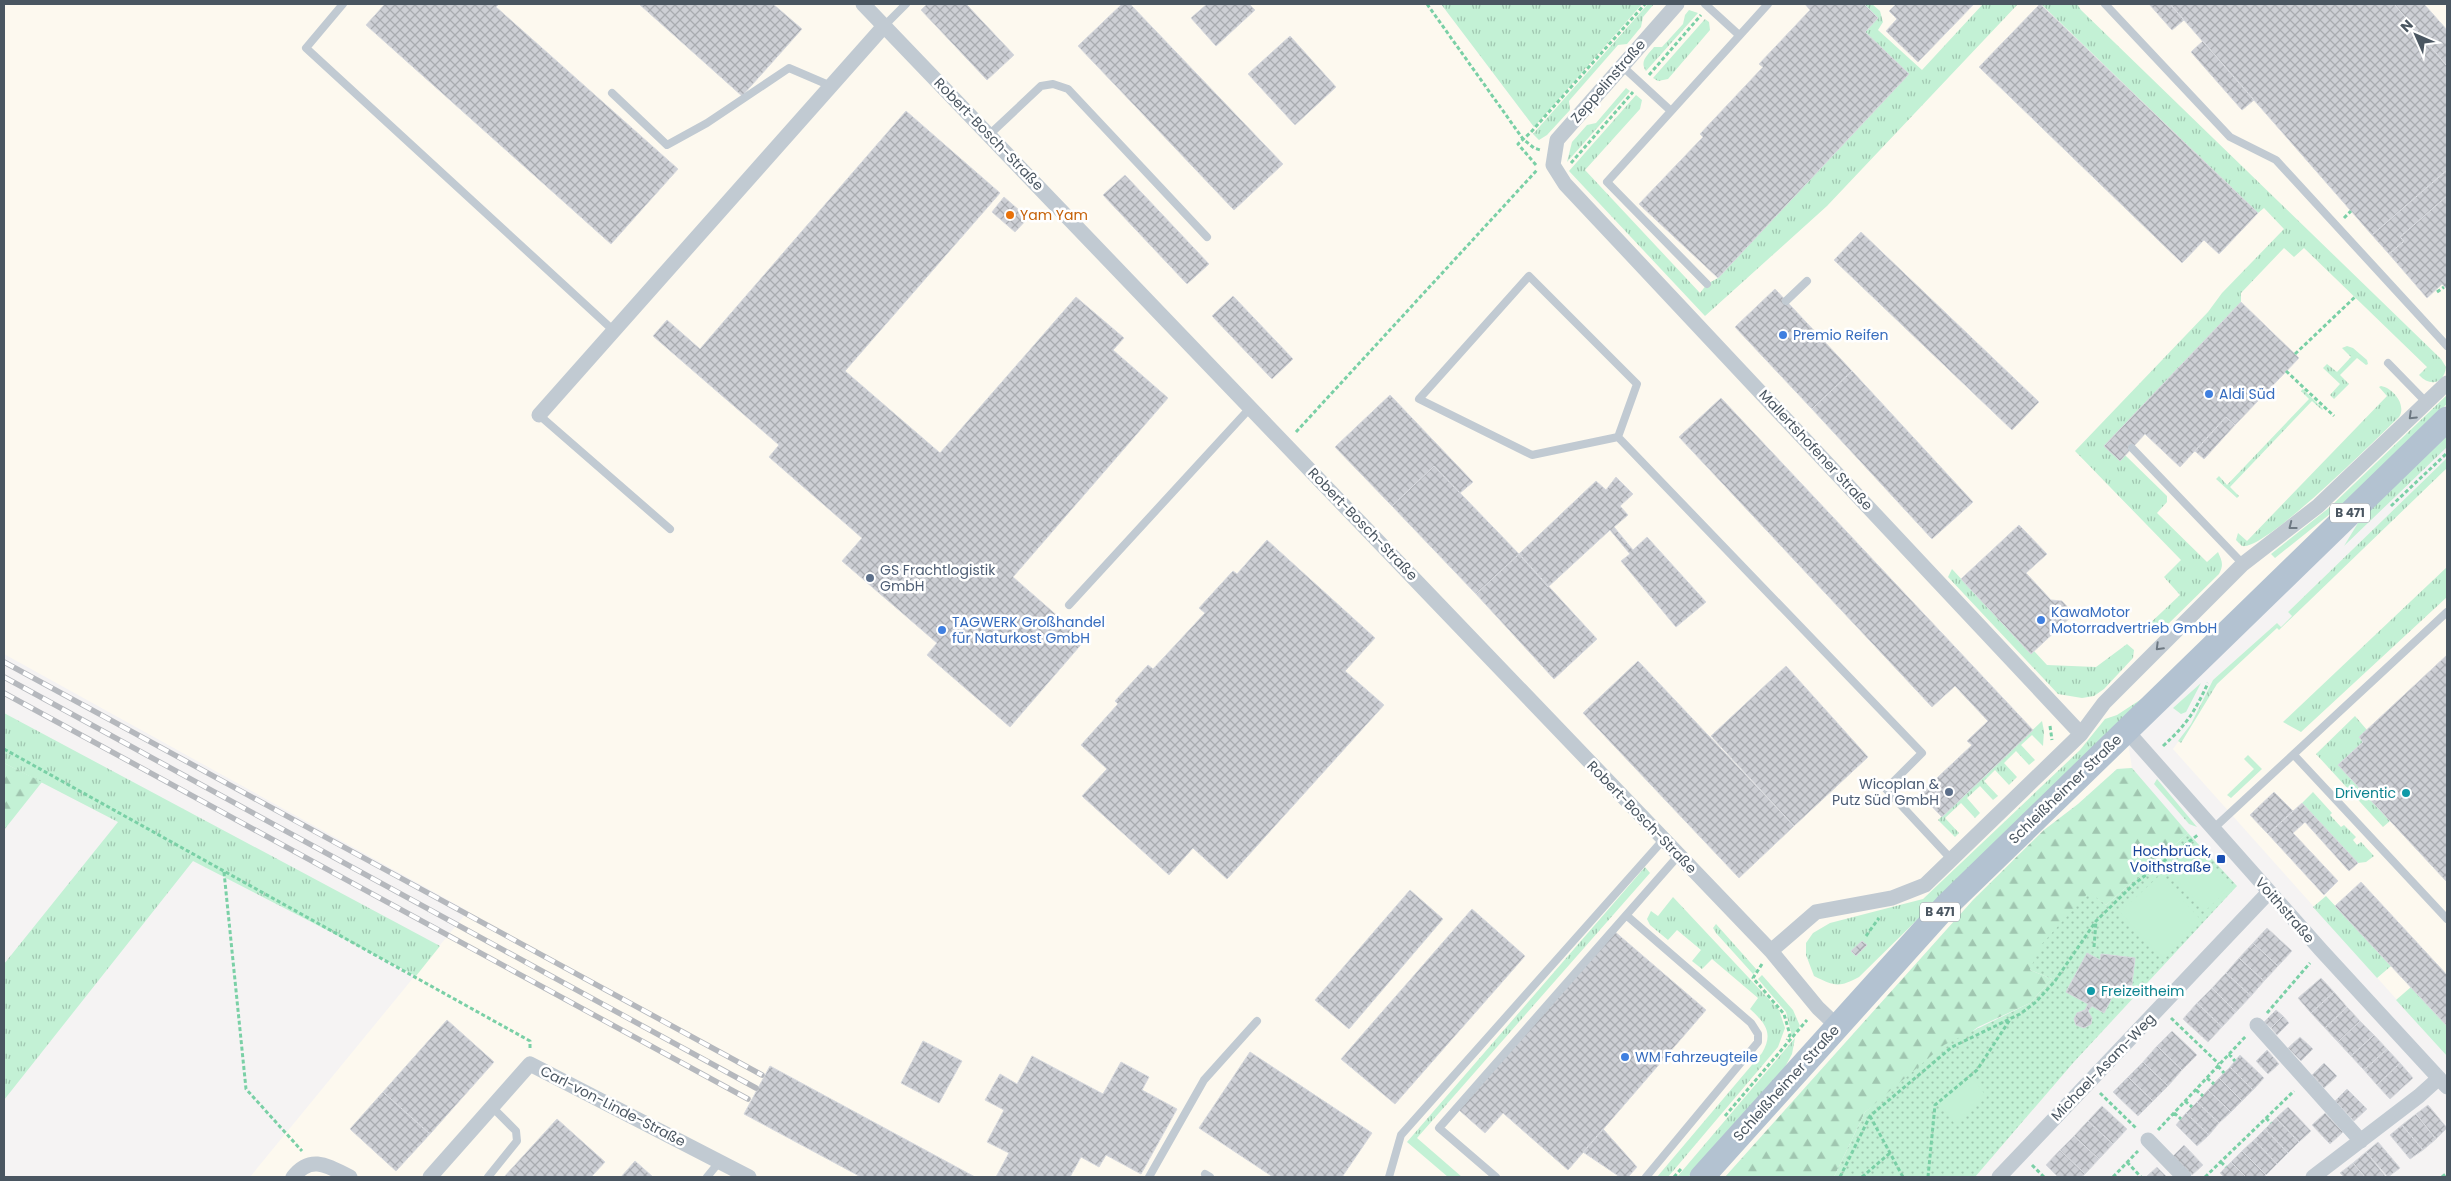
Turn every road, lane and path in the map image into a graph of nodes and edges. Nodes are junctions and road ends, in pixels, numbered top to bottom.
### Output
1 (343, 4) edge
2 (863, 4) edge
3 (906, 4) edge
4 (1426, 4) edge
5 (1645, 4) edge
6 (1677, 4) edge
7 (1705, 4) edge
8 (1768, 4) edge
9 (2105, 4) edge
10 (885, 25) junction
11 (1739, 35) junction
12 (1622, 66) junction
13 (831, 86) junction
14 (612, 93) dead end
15 (1671, 111) junction
16 (990, 134) junction
17 (1523, 140) junction
18 (1547, 165) junction
19 (1207, 237) dead end
20 (1807, 281) dead end
21 (1707, 284) dead end
22 (2444, 287) dead end
23 (2438, 292) dead end
24 (2355, 296) dead end
25 (1786, 301) dead end
26 (614, 331) junction
27 (2447, 346) edge
28 (2295, 354) dead end
29 (2388, 363) dead end
30 (2286, 371) dead end
31 (2447, 383) edge
32 (2426, 402) junction
33 (1251, 407) junction
34 (539, 415) joint
35 (2334, 416) dead end
36 (2447, 419) edge
37 (1618, 437) junction
38 (1285, 443) junction
39 (2132, 448) dead end
40 (2447, 453) edge
41 (2385, 512) dead end
42 (670, 529) dead end
43 (2243, 564) junction
44 (1070, 605) dead end
45 (2447, 612) edge
46 (2212, 676) dead end
47 (2126, 730) junction
48 (2081, 734) junction
49 (4, 749) edge
50 (2294, 755) junction
51 (2151, 757) junction
52 (2214, 828) junction
53 (1664, 839) junction
54 (1679, 855) junction
55 (1952, 860) junction
56 (224, 871) junction
57 (2269, 892) junction
58 (1626, 915) junction
59 (2447, 919) edge
60 (2096, 921) junction
61 (2094, 947) dead end
62 (2321, 950) junction
63 (1771, 951) junction
64 (1818, 1008) junction
65 (2160, 1008) junction
66 (2011, 1018) junction
67 (1257, 1021) dead end
68 (2257, 1025) junction
69 (1837, 1026) junction
70 (1783, 1047) junction
71 (2229, 1054) junction
72 (2235, 1061) dead end
73 (530, 1064) junction
74 (2218, 1065) junction
75 (2224, 1072) dead end
76 (2207, 1078) junction
77 (2306, 1080) junction
78 (2443, 1082) edge
79 (2089, 1083) junction
80 (2214, 1084) dead end
81 (2196, 1090) junction
82 (2203, 1096) dead end
83 (2185, 1102) junction
84 (492, 1107) junction
85 (2192, 1107) dead end
86 (2277, 1107) junction
87 (2282, 1112) dead end
88 (2174, 1113) junction
89 (1870, 1116) junction
90 (2266, 1118) junction
91 (2181, 1119) dead end
92 (2271, 1123) dead end
93 (1719, 1124) dead end
94 (2254, 1129) junction
95 (2260, 1134) dead end
96 (2148, 1140) junction
97 (2243, 1140) junction
98 (2361, 1141) junction
99 (2248, 1145) dead end
100 (2232, 1151) junction
101 (1890, 1153) junction
102 (2237, 1156) dead end
103 (720, 1161) junction
104 (2127, 1162) junction
105 (2221, 1162) junction
106 (314, 1163) junction
107 (2226, 1167) dead end
108 (1695, 1170) edge
109 (2447, 1173) edge
110 (293, 1177) edge
111 (350, 1177) edge
112 (430, 1177) edge
113 (488, 1177) edge
114 (707, 1177) edge
115 (749, 1177) edge
116 (1149, 1177) edge
117 (1389, 1177) edge
118 (1496, 1177) edge
119 (1646, 1177) edge
120 (1674, 1177) edge
121 (1840, 1177) edge
122 (1862, 1177) edge
123 (1904, 1177) edge
124 (1928, 1177) edge
125 (1999, 1177) edge
126 (2113, 1177) edge
127 (2141, 1177) edge
128 (2184, 1177) edge
129 (2204, 1177) edge
130 (2313, 1177) edge
131 (2442, 1177) edge

1 - 26 lane
2 - 10 street, Robert-Bosch-Straße
3 - 10 lane
4 - 17 path
5 - 17 path
6 - 12 street, Zeppelinstraße
7 - 11 lane
8 - 11 lane
9 - 27 lane
10 - 13 street
10 - 16 street, Robert-Bosch-Straße
11 - 15 lane
12 - 15 lane
12 - 18 street, Zeppelinstraße
13 - 14 lane
13 - 26 street
15 - 21 lane
16 - 19 lane
16 - 33 street, Robert-Bosch-Straße
17 - 18 path
17 - 18 path
18 - 38 path
18 - 48 street, Mallertshofener Straße
20 - 25 lane
22 - 23 path
24 - 28 path
26 - 34 street
29 - 32 lane
30 - 35 path
31 - 32 street, Schleißheimer Straße
32 -> 43 street, Schleißheimer Straße
33 - 38 street, Robert-Bosch-Straße
33 - 44 lane
34 - 42 lane
36 - 47 main road, Schleißheimer Straße / B 471
37 - 37 lane
37 - 55 lane
38 - 53 street, Robert-Bosch-Straße
39 - 43 lane
40 - 41 path
43 -> 48 street, Schleißheimer Straße
45 - 50 lane
46 - 51 path
47 - 51 street, Voithstraße
47 - 69 main road, Schleißheimer Straße / B 471
48 - 55 street, Schleißheimer Straße
49 - 56 path
50 - 52 lane
50 - 59 lane
51 - 52 street, Voithstraße
52 - 57 street, Voithstraße
52 - 60 path
53 - 54 street, Robert-Bosch-Straße
53 - 117 lane
54 - 58 lane
54 - 63 street, Robert-Bosch-Straße
55 - 63 street, Schleißheimer Straße
56 - 73 path
56 - 106 path
57 - 62 street, Voithstraße
57 - 65 street, Michael-Asam-Weg
58 - 118 lane
58 - 119 lane
60 - 61 path
60 - 66 path
62 - 68 path
62 - 78 street, Voithstraße
63 - 64 street, Robert-Bosch-Straße
63 - 70 path
64 - 69 street, Robert-Bosch-Straße
64 - 70 path
65 - 74 path
65 - 79 street, Michael-Asam-Weg
66 - 89 path
66 - 124 path
67 - 116 lane
68 - 71 path
68 - 77 street
69 - 108 main road, Schleißheimer Straße / B 471
70 - 93 path
71 - 72 path
71 - 74 path
73 - 84 street, Carl-von-Linde-Straße
73 - 103 street, Carl-von-Linde-Straße
74 - 75 path
74 - 76 path
76 - 80 path
76 - 81 path
77 - 86 path
77 - 98 street
78 - 98 street
79 - 96 path
79 - 125 street, Michael-Asam-Weg
81 - 82 path
81 - 83 path
83 - 85 path
83 - 88 path
84 - 112 street, Carl-von-Linde-Straße
84 - 113 lane
86 - 87 path
86 - 90 path
88 - 91 path
88 - 96 path
89 - 101 path
89 - 121 path
90 - 92 path
90 - 94 path
94 - 95 path
94 - 97 path
96 - 104 path
96 - 128 street
97 - 99 path
97 - 100 path
98 - 130 street
100 - 102 path
100 - 105 path
101 - 122 path
101 - 123 path
103 - 114 lane
103 - 115 street, Carl-von-Linde-Straße
104 - 126 path
104 - 127 path
105 - 107 path
105 - 129 path
106 - 110 street
106 - 111 street
108 - 120 path
109 - 131 path

